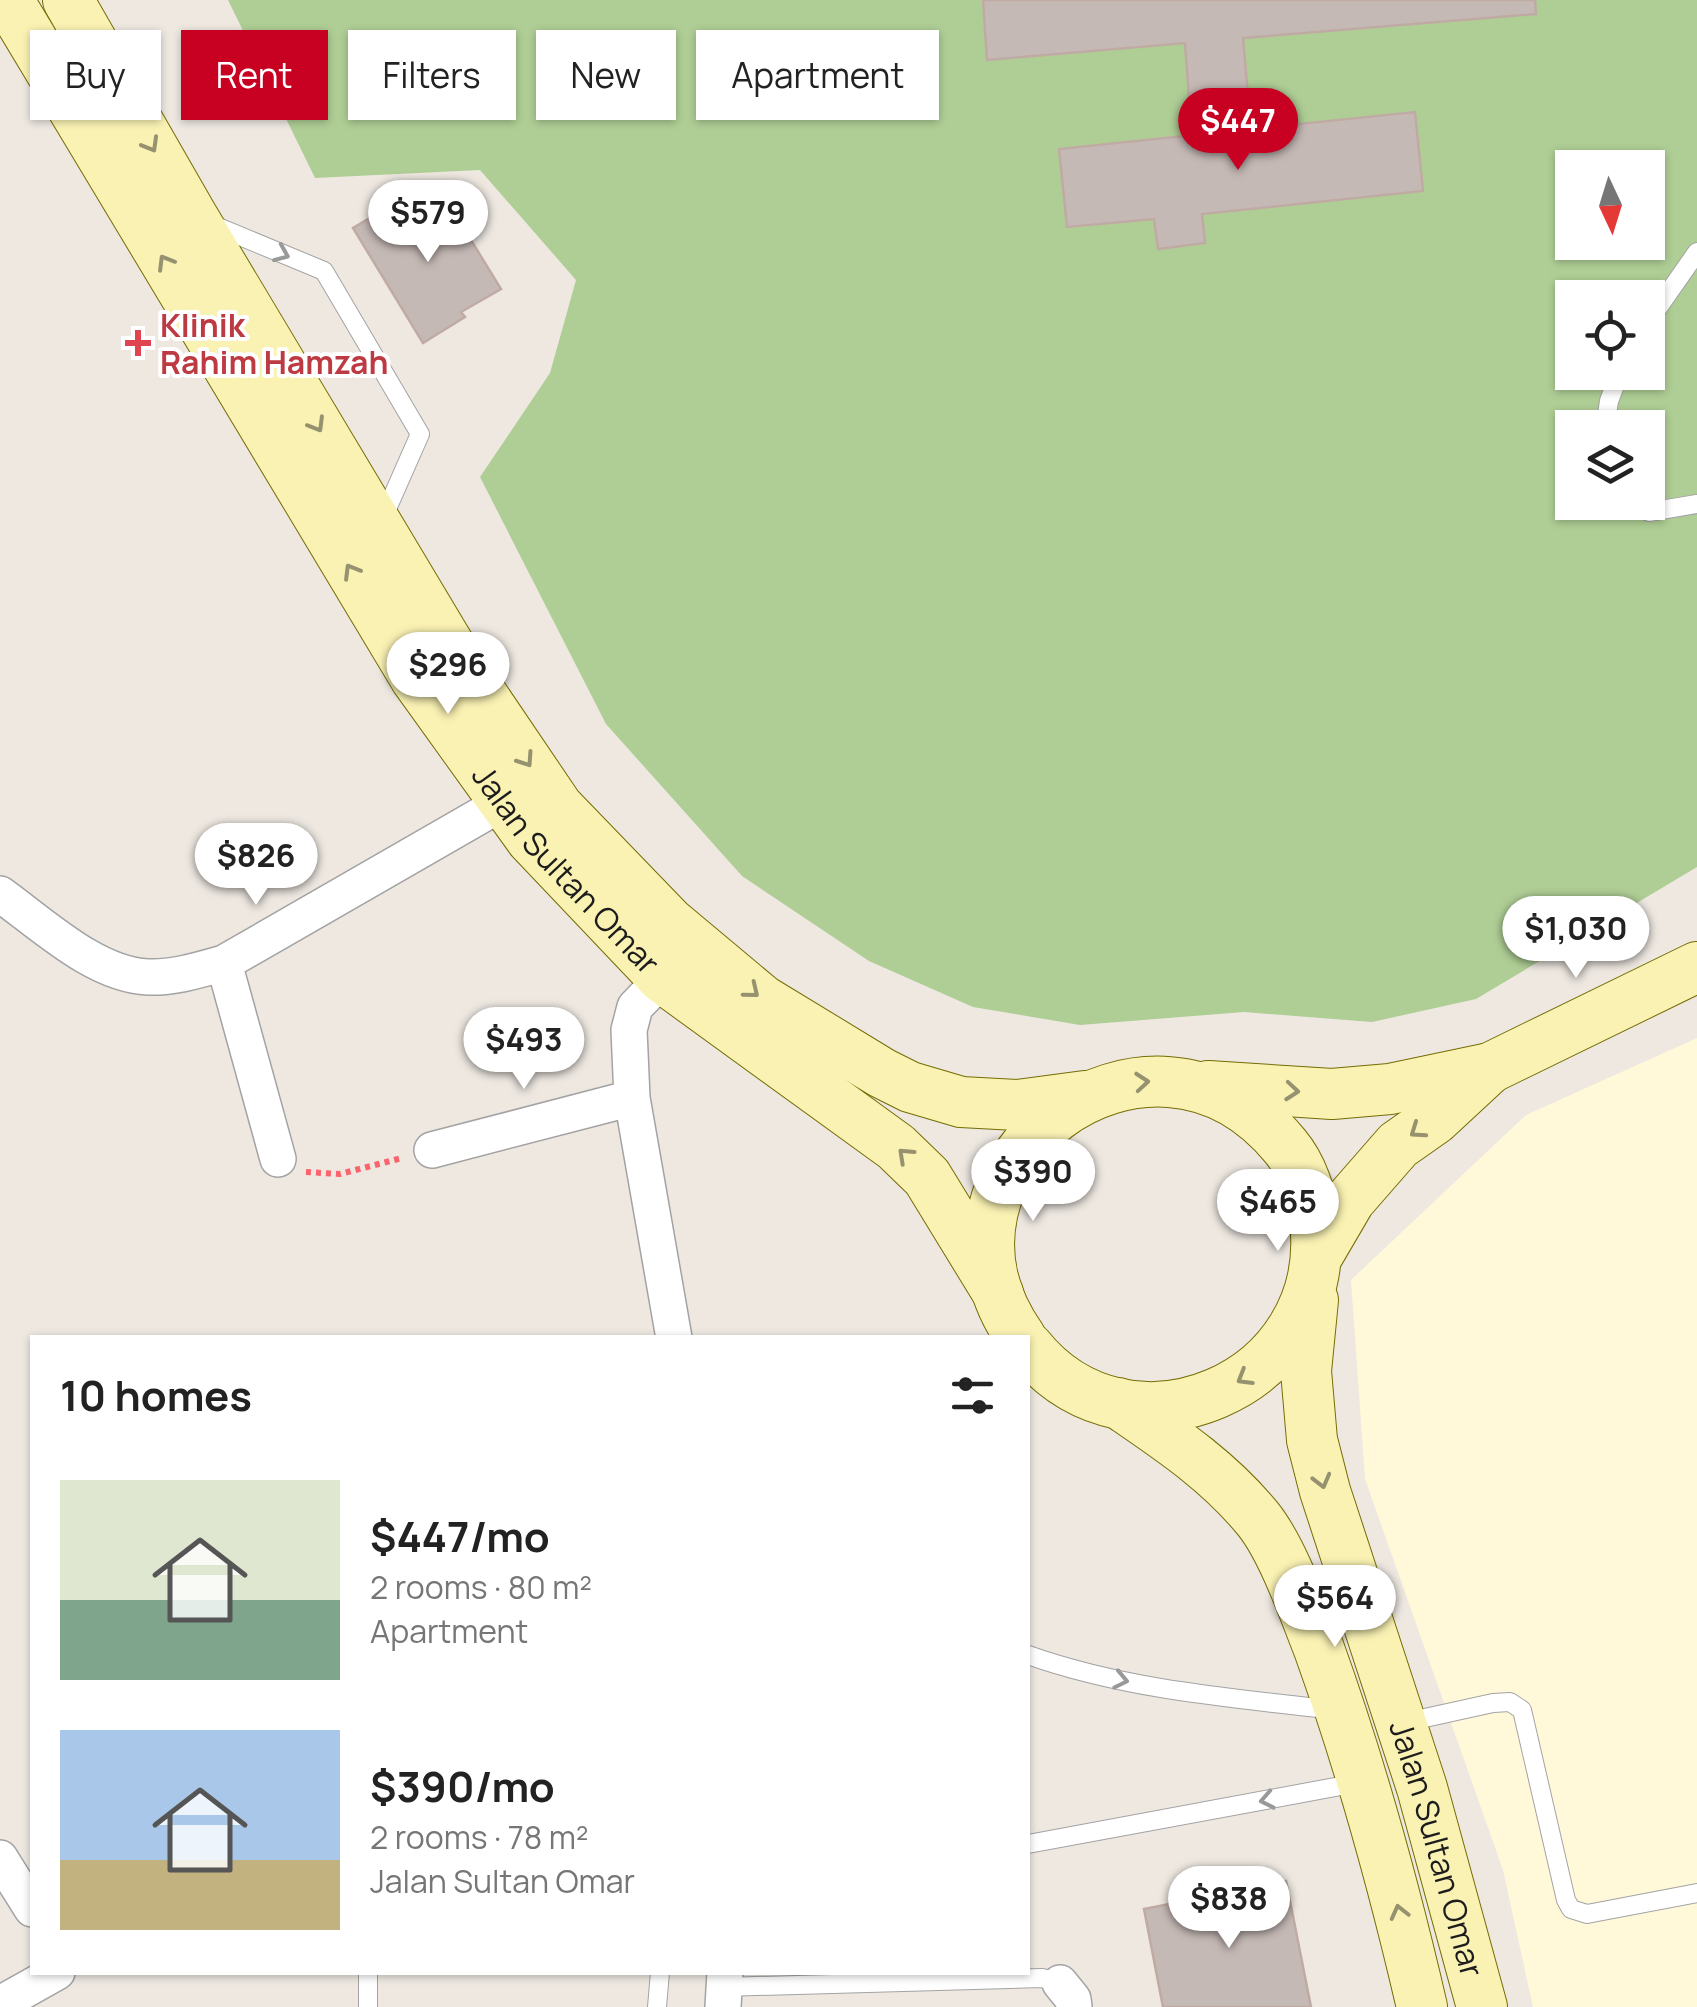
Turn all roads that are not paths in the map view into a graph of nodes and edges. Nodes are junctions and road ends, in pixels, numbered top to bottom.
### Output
1 (8, 0) edge
2 (68, 0) edge
3 (192, 216) junction
4 (1697, 252) edge
5 (1665, 298) edge
6 (1697, 504) edge
7 (1665, 509) edge
8 (378, 527) junction
9 (504, 802) junction
10 (0, 894) edge
11 (224, 963) junction
12 (1697, 967) edge
13 (663, 978) junction
14 (1490, 1068) junction
15 (1195, 1086) junction
16 (1085, 1096) junction
17 (632, 1098) junction
18 (432, 1150) road end
19 (278, 1159) road end
20 (1317, 1267) junction
21 (998, 1293) junction
22 (673, 1335) edge
23 (1019, 1335) edge
24 (1030, 1348) edge
25 (1116, 1403) junction
26 (1030, 1655) edge
27 (1341, 1710) junction
28 (1402, 1723) junction
29 (1363, 1782) junction
30 (1030, 1844) edge
31 (0, 1858) edge
32 (1697, 1893) edge
33 (30, 1906) edge
34 (52, 1975) edge
35 (368, 1975) edge
36 (660, 1975) edge
37 (724, 1989) edge
38 (1067, 1995) edge
39 (0, 2004) edge
40 (368, 2007) edge
41 (657, 2007) edge
42 (1422, 2007) edge
43 (1482, 2007) edge

9 -> 1 main road, Jalan Sultan Omar
2 -> 3 main road, Jalan Sultan Omar
3 -> 8 main road, Jalan Sultan Omar
3 -> 8 lane
4 - 5 lane
6 - 7 lane
8 -> 16 main road, Jalan Sultan Omar
9 - 11 street
9 - 13 main road, Jalan Sultan Omar
10 - 11 street
11 - 19 street
12 - 14 main road
13 - 17 street
21 -> 13 main road, Jalan Sultan Omar
15 -> 14 main road
14 -> 20 main road
16 -> 15 main road
15 - 20 main road
16 - 21 main road
17 - 18 street
17 - 22 street
20 -> 25 main road
20 -> 28 main road, Jalan Sultan Omar
21 - 23 main road
24 - 25 main road
25 - 27 main road
26 -> 27 lane
27 - 29 main road
28 - 32 lane
28 - 43 main road, Jalan Sultan Omar
29 -> 30 lane
42 -> 29 main road
31 - 33 street
34 - 39 street
35 - 40 lane
36 - 41 lane
37 - 38 lane

